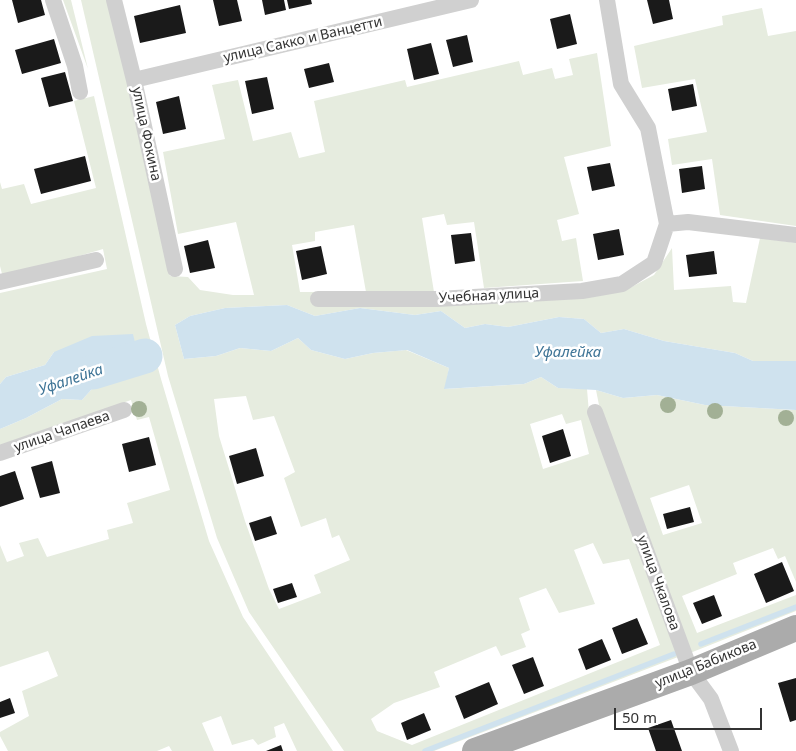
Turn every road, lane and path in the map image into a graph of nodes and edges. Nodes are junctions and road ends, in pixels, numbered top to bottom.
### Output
1 (53, 0) edge
2 (114, 0) edge
3 (471, 0) edge
4 (607, 0) edge
5 (134, 80) junction
6 (80, 92) dead end
7 (667, 224) junction
8 (796, 235) edge
9 (96, 260) dead end
10 (176, 268) dead end
11 (0, 282) edge
12 (318, 299) dead end
13 (124, 410) dead end
14 (595, 412) dead end
15 (0, 453) edge
16 (796, 628) edge
17 (691, 672) junction
18 (476, 751) edge
19 (731, 751) edge

1 - 6 street
2 - 5 street, улица Фокина
3 - 5 street, улица Сакко и Ванцетти
4 - 7 street
5 - 10 street, улица Фокина
7 - 8 street
7 - 12 street, Учебная улица
9 - 11 street
13 - 15 street, улица Чапаева
14 - 17 street, улица Чкалова
16 - 17 main road, улица Бабикова
17 - 18 main road, улица Бабикова
17 - 19 street, улица Чкалова

